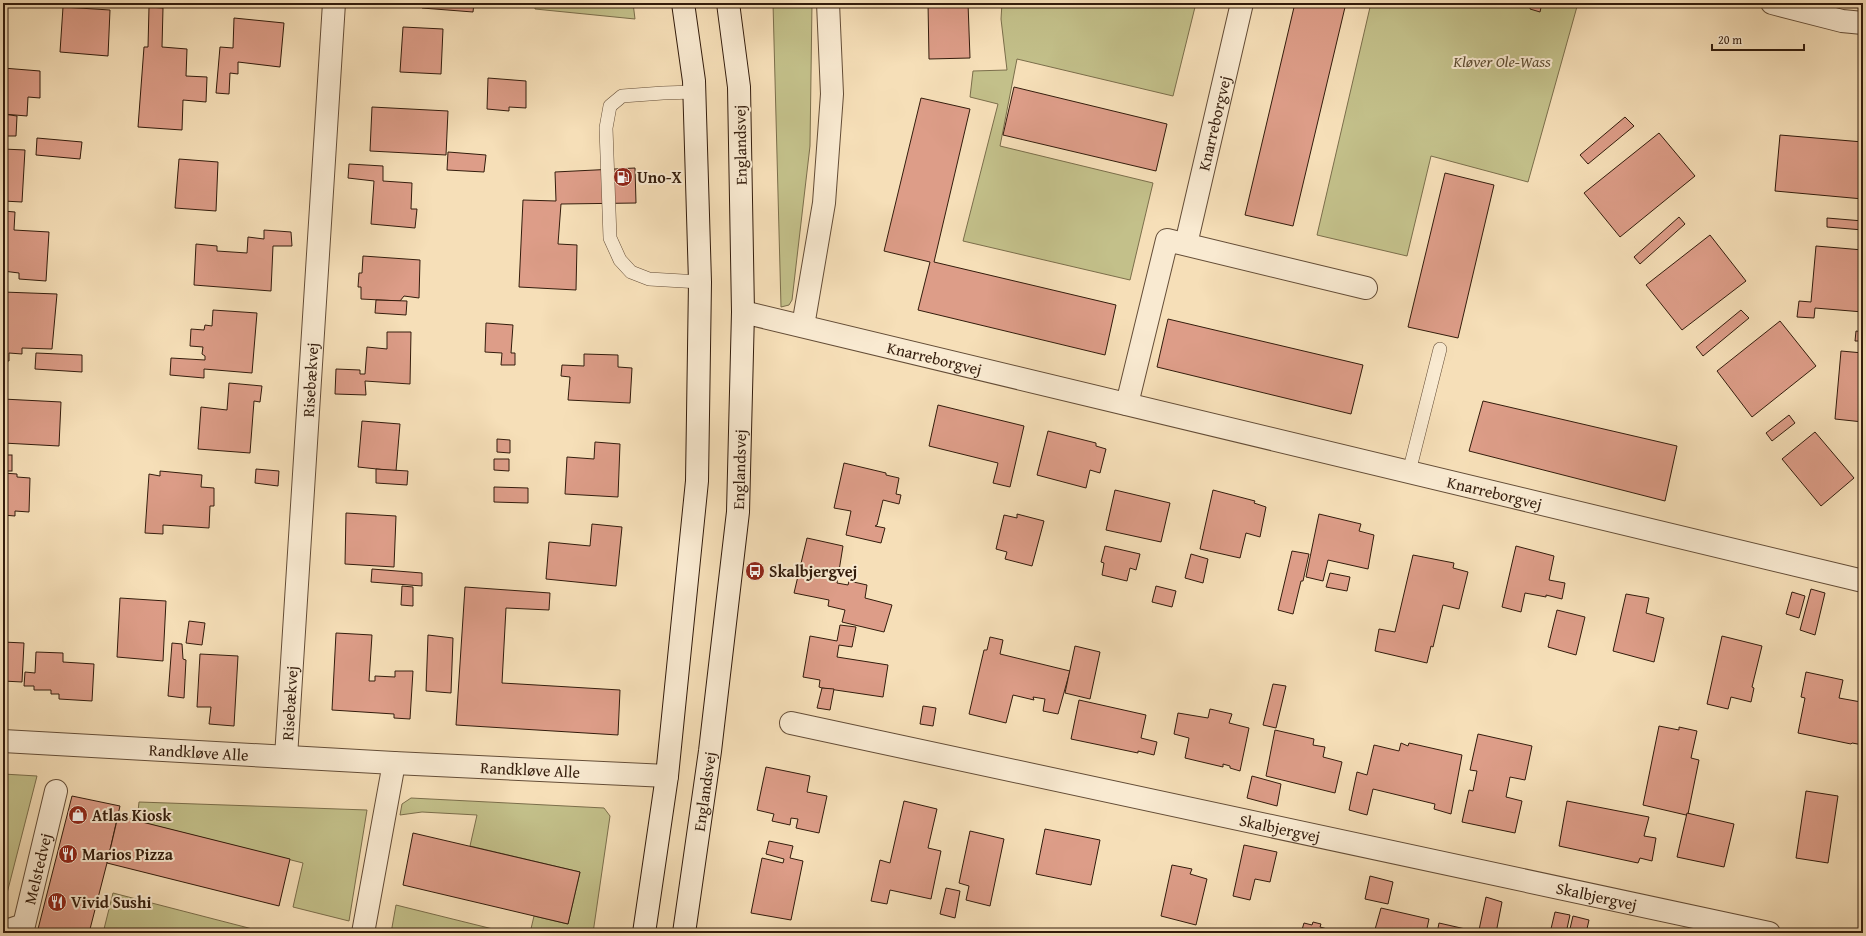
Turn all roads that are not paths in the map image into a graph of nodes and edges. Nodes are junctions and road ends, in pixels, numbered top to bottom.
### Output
1 (334, 3) edge
2 (683, 3) edge
3 (728, 3) edge
4 (828, 3) edge
5 (1242, 3) edge
6 (1772, 3) edge
7 (1863, 23) edge
8 (694, 92) junction
9 (1186, 244) junction
10 (700, 282) junction
11 (1366, 288) dead end
12 (743, 312) junction
13 (803, 326) junction
14 (1440, 349) dead end
15 (1127, 404) junction
16 (1409, 472) junction
17 (1863, 581) edge
18 (791, 723) dead end
19 (3, 741) edge
20 (286, 757) junction
21 (394, 763) junction
22 (667, 776) junction
23 (56, 791) dead end
24 (3, 932) edge
25 (363, 933) edge
26 (644, 933) edge
27 (684, 933) edge
28 (1769, 933) edge

1 - 20 street, Risebækvej
2 - 8 street
3 - 12 street, Englandsvej
4 - 13 street
5 - 9 street, Knarreborgvej
6 - 7 street
8 - 10 street
8 - 10 lane
9 - 11 street
9 - 15 street
10 - 22 street
12 - 13 street, Knarreborgvej
12 - 27 street, Englandsvej
13 - 15 street, Knarreborgvej
14 - 16 lane
15 - 16 street, Knarreborgvej
16 - 17 street, Knarreborgvej
18 - 28 street, Skalbjergvej
19 - 20 street, Randkløve Alle
20 - 21 street, Randkløve Alle
21 - 22 street, Randkløve Alle
21 - 25 street
22 - 26 street
23 - 24 street, Melstedvej

